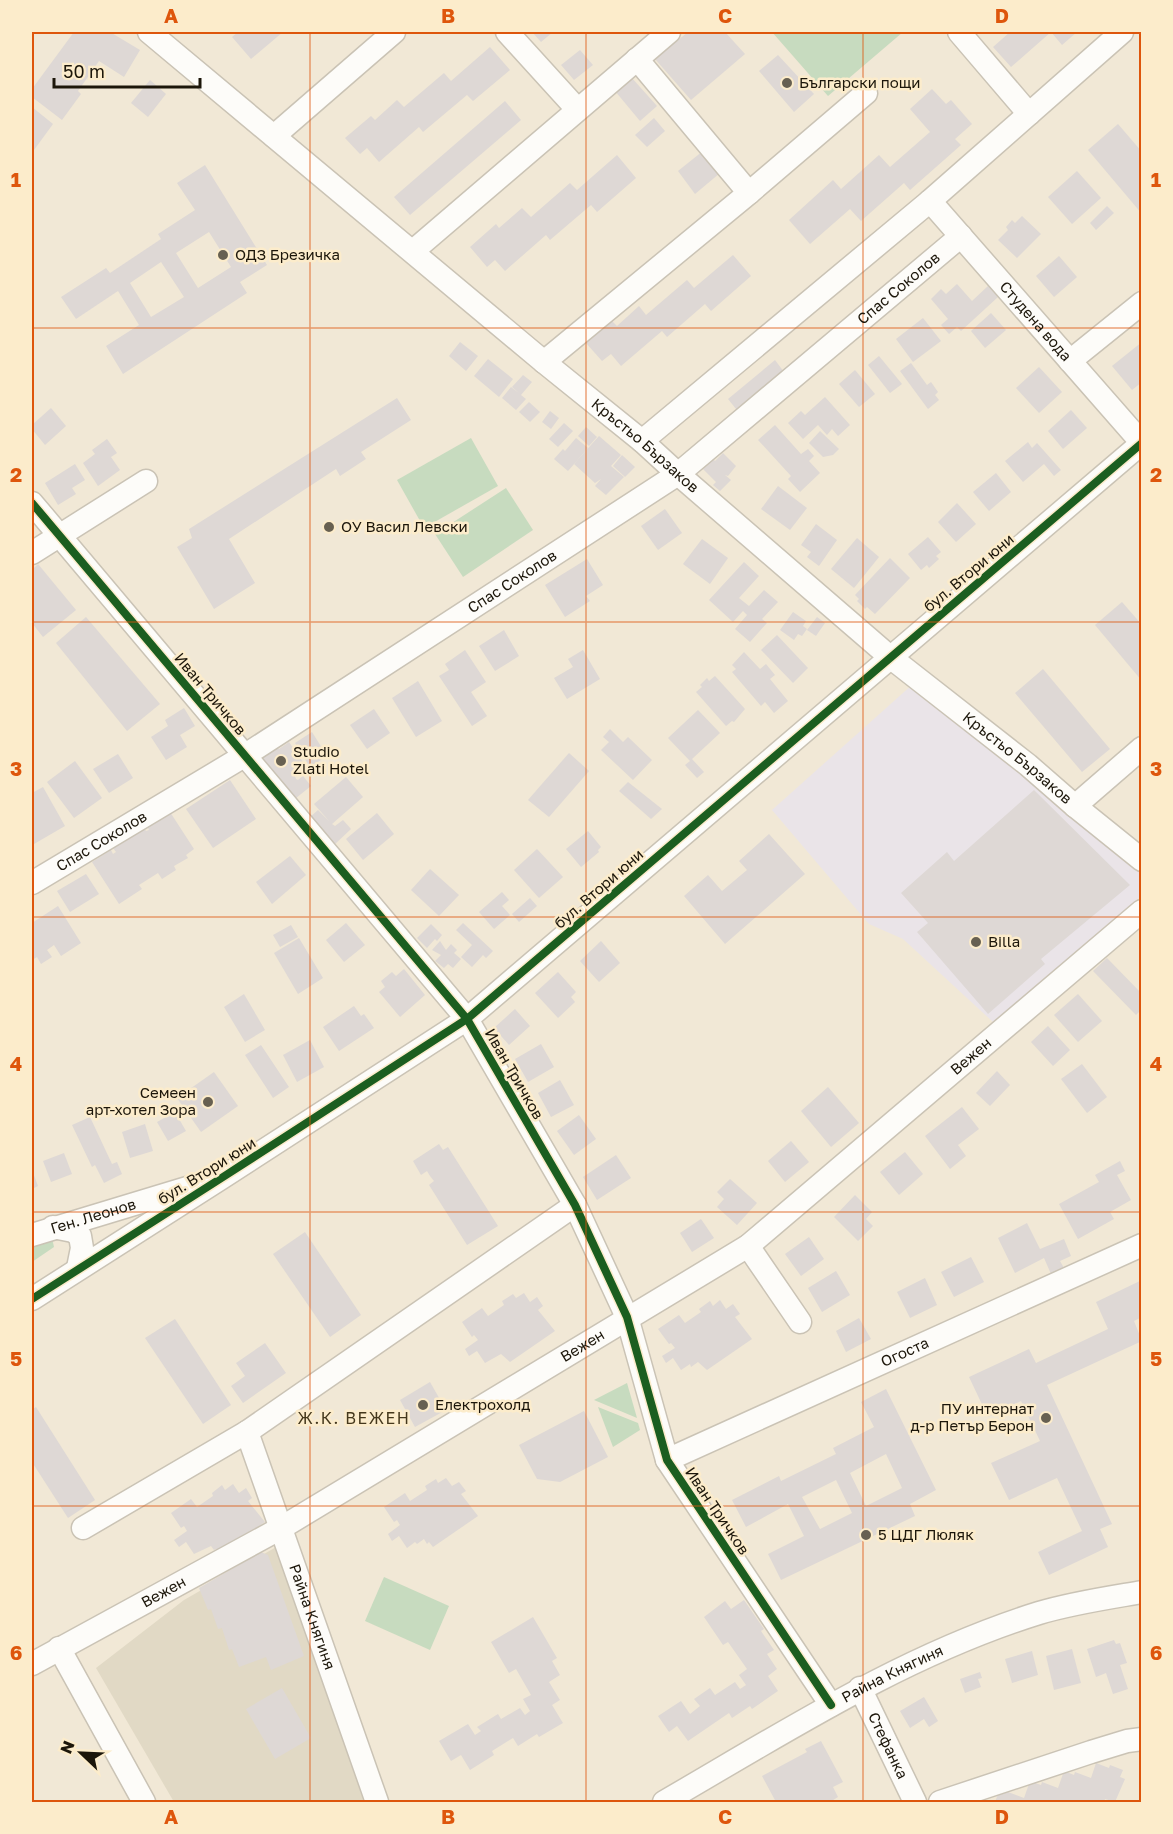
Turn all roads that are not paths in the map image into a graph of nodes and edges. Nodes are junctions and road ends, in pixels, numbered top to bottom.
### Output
1 (394, 32) edge
2 (507, 32) edge
3 (669, 32) edge
4 (959, 32) edge
5 (1122, 32) edge
6 (157, 34) edge
7 (637, 59) junction
8 (866, 93) dead end
9 (577, 109) junction
10 (1029, 114) junction
11 (274, 136) junction
12 (749, 193) junction
13 (930, 201) junction
14 (961, 236) junction
15 (413, 251) junction
16 (1142, 303) edge
17 (1070, 361) junction
18 (544, 362) junction
19 (642, 441) junction
20 (1142, 443) edge
21 (678, 474) junction
22 (146, 481) dead end
23 (32, 503) edge
24 (61, 536) junction
25 (32, 553) edge
26 (890, 657) junction
27 (1142, 747) edge
28 (244, 756) junction
29 (1075, 806) junction
30 (1142, 860) edge
31 (32, 883) edge
32 (1142, 911) edge
33 (467, 1019) junction
34 (224, 1177) junction
35 (575, 1205) junction
36 (53, 1227) junction
37 (32, 1235) edge
38 (1142, 1245) edge
39 (748, 1246) junction
40 (78, 1269) junction
41 (32, 1299) edge
42 (627, 1317) junction
43 (800, 1322) dead end
44 (247, 1432) junction
45 (667, 1460) junction
46 (83, 1528) dead end
47 (281, 1528) junction
48 (1142, 1592) edge
49 (59, 1648) junction
50 (32, 1664) edge
51 (860, 1689) junction
52 (831, 1705) junction
53 (1142, 1739) edge
54 (144, 1803) edge
55 (377, 1803) edge
56 (664, 1803) edge
57 (915, 1803) edge
58 (940, 1803) edge

1 - 11 street
2 - 9 street
3 - 7 street
4 - 10 street
5 - 10 street
6 - 11 street, Кръстьо Бързаков
7 - 9 street
7 - 12 street
8 - 12 street
9 - 15 street
10 - 13 street
11 - 15 street, Кръстьо Бързаков
12 - 18 street
13 - 14 street, Студена вода
13 - 19 street
14 - 17 street, Студена вода
14 - 21 street, Спас Соколов
15 - 18 street, Кръстьо Бързаков
16 - 17 street
17 - 20 street, Студена вода
18 - 19 street, Кръстьо Бързаков
19 - 21 street, Кръстьо Бързаков
20 - 26 street, бул. Втори юни
21 - 26 street, Кръстьо Бързаков
21 - 28 street, Спас Соколов
22 - 24 street
23 - 24 street, Иван Тричков
24 - 25 street
24 - 28 street, Иван Тричков
26 - 29 street, Кръстьо Бързаков
26 - 33 street, бул. Втори юни
27 - 29 street
28 - 31 street, Спас Соколов
28 - 33 street, Иван Тричков
29 - 30 street, Кръстьо Бързаков
32 - 39 street, Вежен
33 - 34 street, бул. Втори юни
33 - 35 street, Иван Тричков
34 - 36 street, Ген. Леонов
34 - 40 street, бул. Втори юни
35 - 42 street, Иван Тричков
35 - 44 street
36 - 37 street, Ген. Леонов
36 - 40 street
38 - 45 street, Огоста
39 - 42 street, Вежен
39 - 43 street
40 - 41 street, бул. Втори юни
42 - 45 street, Иван Тричков
42 - 47 street, Вежен
44 - 46 street
44 - 47 street, Райна Княгиня
45 - 52 street, Иван Тричков
47 - 49 street, Вежен
47 - 55 street, Райна Княгиня
48 - 51 street, Райна Княгиня
49 - 50 street, Вежен
49 - 54 street
51 - 52 street, Райна Княгиня
51 - 57 street, Стефанка
52 - 56 street, Райна Княгиня
53 - 58 street

